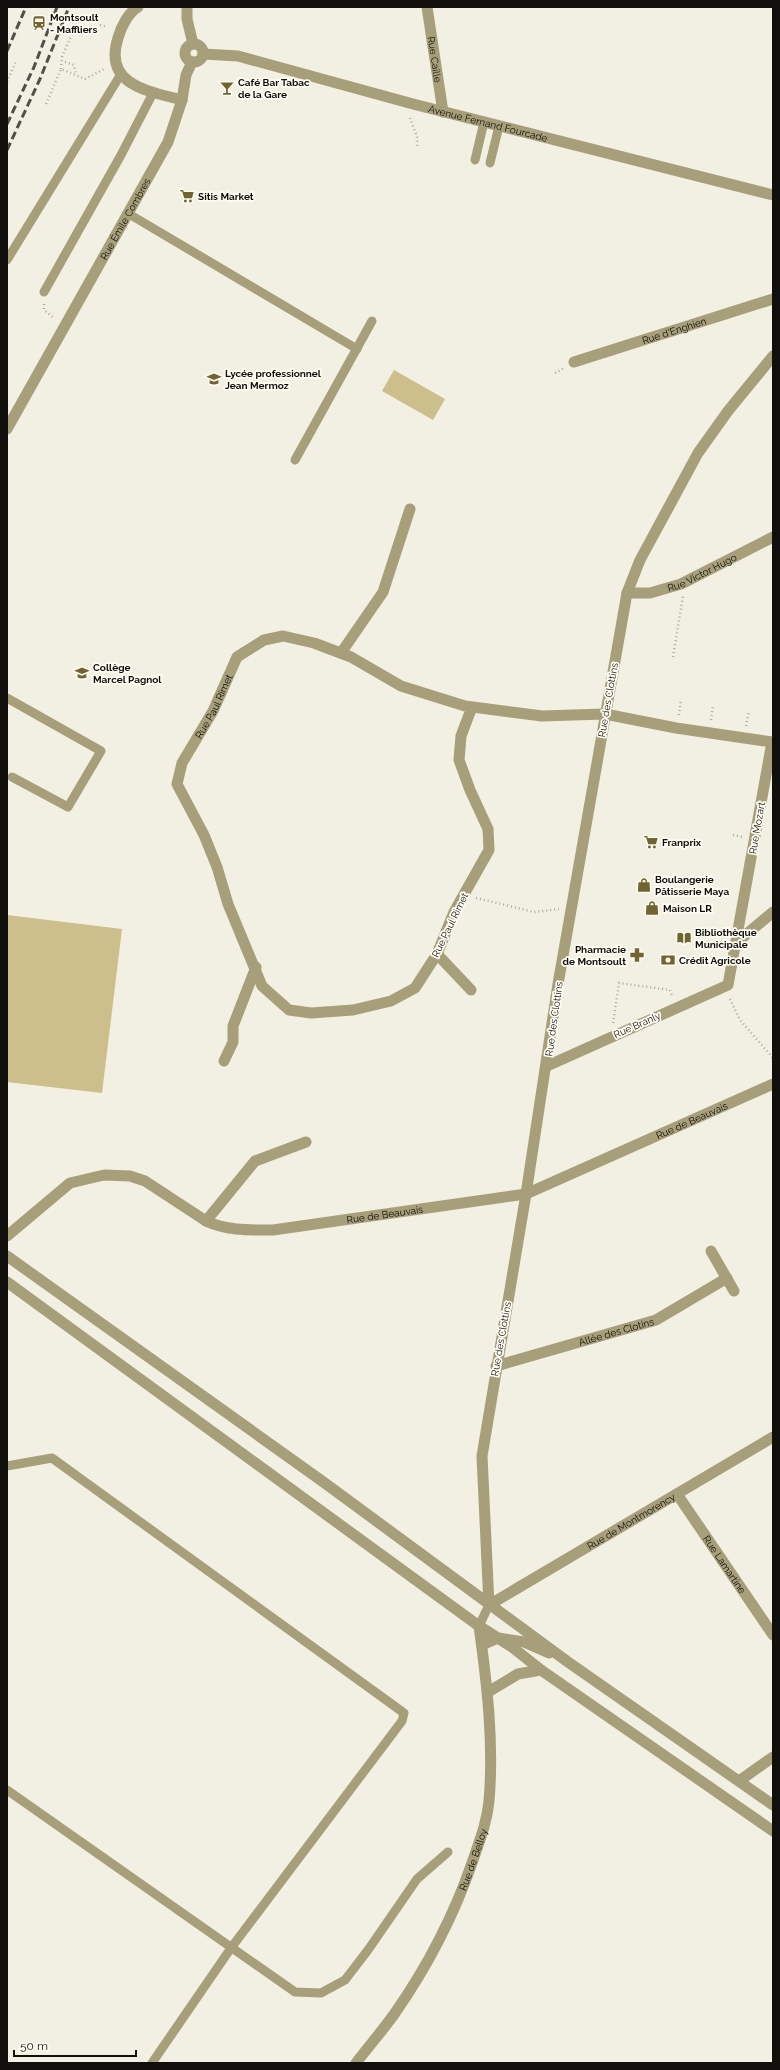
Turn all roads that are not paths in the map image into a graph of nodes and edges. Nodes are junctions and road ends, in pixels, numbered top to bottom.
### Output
1 (138, 7) edge
2 (187, 7) edge
3 (427, 7) edge
4 (193, 44) junction
5 (203, 54) junction
6 (192, 62) junction
7 (121, 74) junction
8 (153, 93) junction
9 (182, 100) junction
10 (443, 112) junction
11 (484, 122) junction
12 (499, 126) junction
13 (475, 160) dead end
14 (490, 163) dead end
15 (773, 195) edge
16 (129, 214) junction
17 (7, 260) edge
18 (44, 292) dead end
19 (773, 299) edge
20 (372, 321) dead end
21 (357, 349) junction
22 (773, 356) edge
23 (574, 362) dead end
24 (7, 429) edge
25 (295, 460) dead end
26 (410, 509) dead end
27 (773, 537) edge
28 (627, 593) junction
29 (341, 653) junction
30 (7, 698) edge
31 (472, 707) junction
32 (605, 714) junction
33 (12, 777) dead end
34 (773, 912) edge
35 (736, 943) junction
36 (437, 954) junction
37 (256, 967) junction
38 (725, 986) joint
39 (471, 990) dead end
40 (224, 1061) dead end
41 (547, 1066) junction
42 (773, 1084) edge
43 (306, 1142) dead end
44 (526, 1194) junction
45 (206, 1221) junction
46 (7, 1236) edge
47 (711, 1251) dead end
48 (7, 1256) edge
49 (727, 1278) junction
50 (7, 1282) edge
51 (734, 1291) dead end
52 (496, 1366) junction
53 (773, 1437) edge
54 (7, 1466) edge
55 (677, 1494) junction
56 (490, 1605) junction
57 (479, 1626) junction
58 (773, 1636) edge
59 (498, 1638) junction
60 (482, 1645) junction
61 (568, 1662) junction
62 (541, 1670) junction
63 (488, 1692) junction
64 (773, 1757) edge
65 (739, 1781) junction
66 (7, 1790) edge
67 (773, 1805) edge
68 (773, 1831) edge
69 (448, 1852) dead end
70 (231, 1948) junction
71 (152, 2063) edge
72 (356, 2063) edge

1 - 7 street
2 - 4 street
3 - 10 street, Rue Caille
4 - 5 street
4 - 6 street
5 - 6 street
5 - 10 street, Avenue Fernand Fourcade
6 - 9 street, Rue Émile Combres
7 - 8 street
7 - 17 lane
8 - 9 street
8 - 18 lane
9 - 16 street, Rue Émile Combres
10 - 11 street, Avenue Fernand Fourcade
11 - 12 street, Avenue Fernand Fourcade
11 - 13 lane
12 - 14 lane
12 - 15 street, Avenue Fernand Fourcade
16 - 21 lane
16 - 24 street, Rue Émile Combres
19 - 23 street, Rue d'Enghien
20 - 21 lane
21 - 25 lane
22 - 28 street, Rue des Clottins
26 - 29 street
27 - 28 street, Rue Victor Hugo
28 - 32 street, Rue des Clottins
29 - 31 street, Rue Paul Rimet
29 - 37 street, Rue Paul Rimet
30 - 33 lane
31 - 32 street, Rue Paul Rimet
31 - 36 street, Rue Paul Rimet
32 - 35 street, Rue Mozart
32 - 41 street, Rue des Clottins
34 - 35 street
35 - 38 street, Rue Mozart
36 - 37 street, Rue Paul Rimet
36 - 39 street
37 - 40 street
38 - 41 street, Rue Branly
41 - 44 street, Rue des Clottins
42 - 44 street, Rue de Beauvais
43 - 45 street
44 - 45 street, Rue de Beauvais
44 - 52 street, Rue des Clottins
45 - 46 street, Rue de Beauvais
47 - 49 street
48 - 56 street
49 - 51 street
49 - 52 street, Allée des Clotins
50 - 57 street
52 - 56 street, Rue des Clottins
53 - 55 street, Rue de Montmorency
54 - 70 lane
55 - 56 street, Rue de Montmorency
55 - 58 street, Rue Lamartine
56 - 57 lane
56 - 61 street
57 - 59 street
57 - 60 street, Rue de Belloy
59 - 60 street
59 - 61 street
59 - 62 street
60 - 63 street, Rue de Belloy
61 - 65 street
62 - 63 street
62 - 68 street
63 - 72 street, Rue de Belloy
64 - 65 street
65 - 67 street
66 - 70 lane
69 - 70 lane
70 - 71 lane

